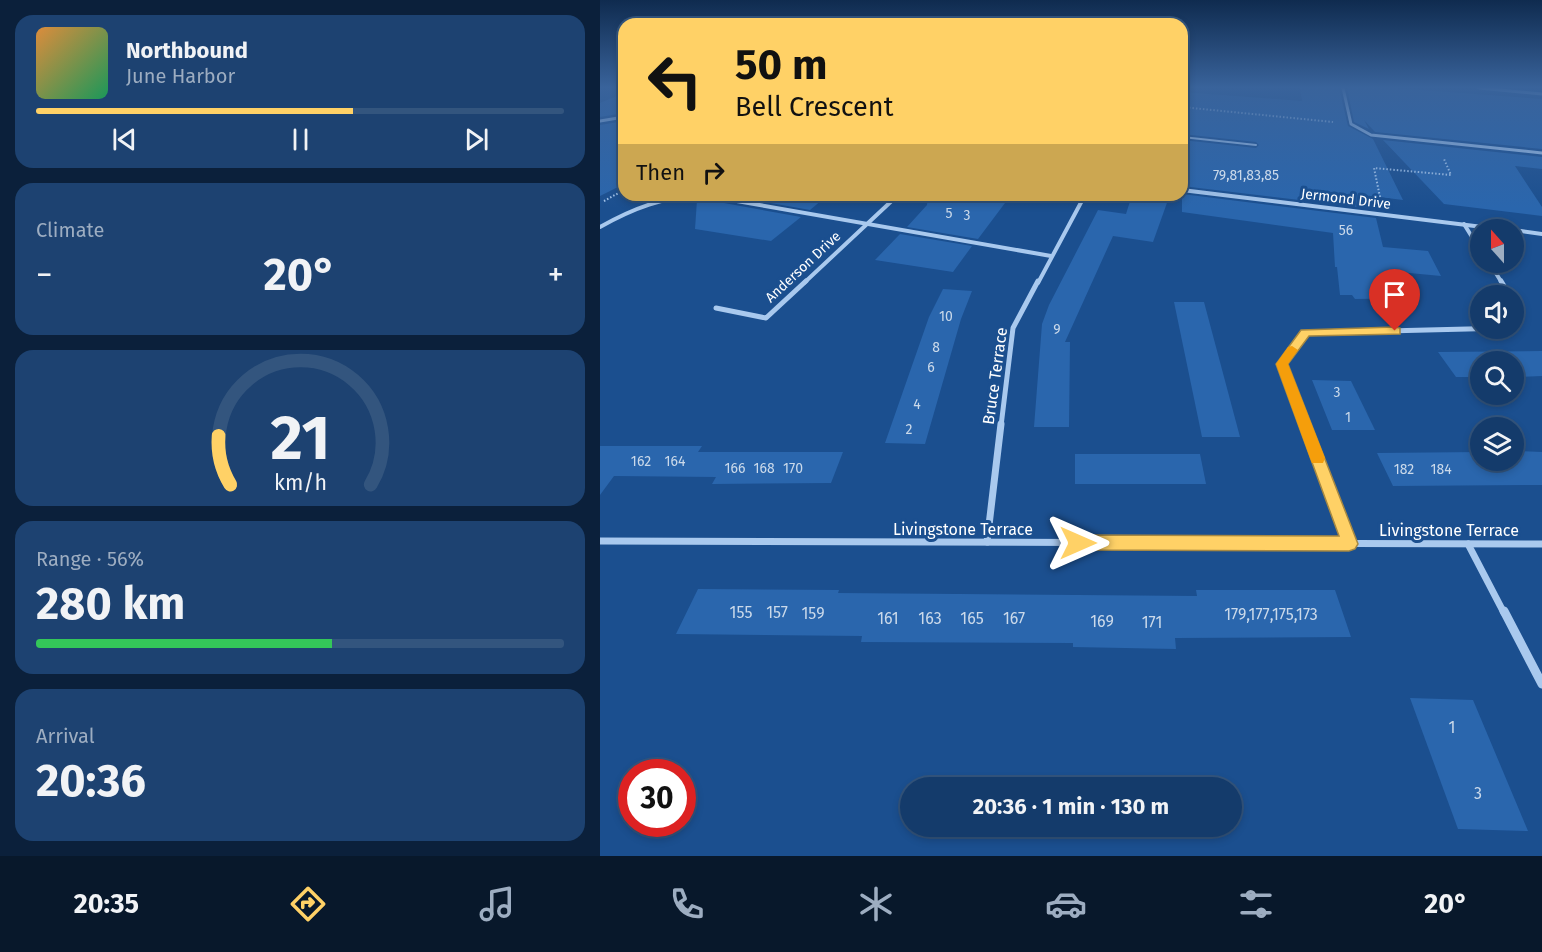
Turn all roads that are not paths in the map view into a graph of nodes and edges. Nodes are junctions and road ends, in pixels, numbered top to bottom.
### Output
1 (1358, 128) edge
2 (1188, 138) edge
3 (1256, 145) dead end
4 (1542, 153) edge
5 (1188, 191) edge
6 (652, 201) edge
7 (738, 201) edge
8 (891, 201) edge
9 (1082, 201) edge
10 (867, 223) junction
11 (1464, 224) junction
12 (1470, 225) edge
13 (600, 227) edge
14 (1524, 231) edge
15 (1470, 234) edge
16 (1542, 234) edge
17 (1052, 256) junction
18 (716, 308) dead end
19 (1470, 329) edge
20 (600, 541) edge
21 (987, 542) junction
22 (1349, 544) junction
23 (1468, 544) junction
24 (1542, 544) edge
25 (1542, 684) edge

1 - 4 street
2 - 3 lane
5 - 11 street, Jermond Drive
6 - 13 street, Anderson Drive
7 - 10 street, Anderson Drive
8 - 10 street, Anderson Drive
9 - 17 street, Bruce Terrace
10 - 17 street, Anderson Drive
10 - 18 street, Anderson Drive
11 - 12 street, Jermond Drive
11 - 15 street
14 - 16 street
17 - 21 street, Bruce Terrace
19 - 22 street
20 - 21 street, Livingstone Terrace
21 - 22 street, Livingstone Terrace
22 - 23 street, Livingstone Terrace
23 - 24 street, Livingstone Terrace
23 - 25 street

